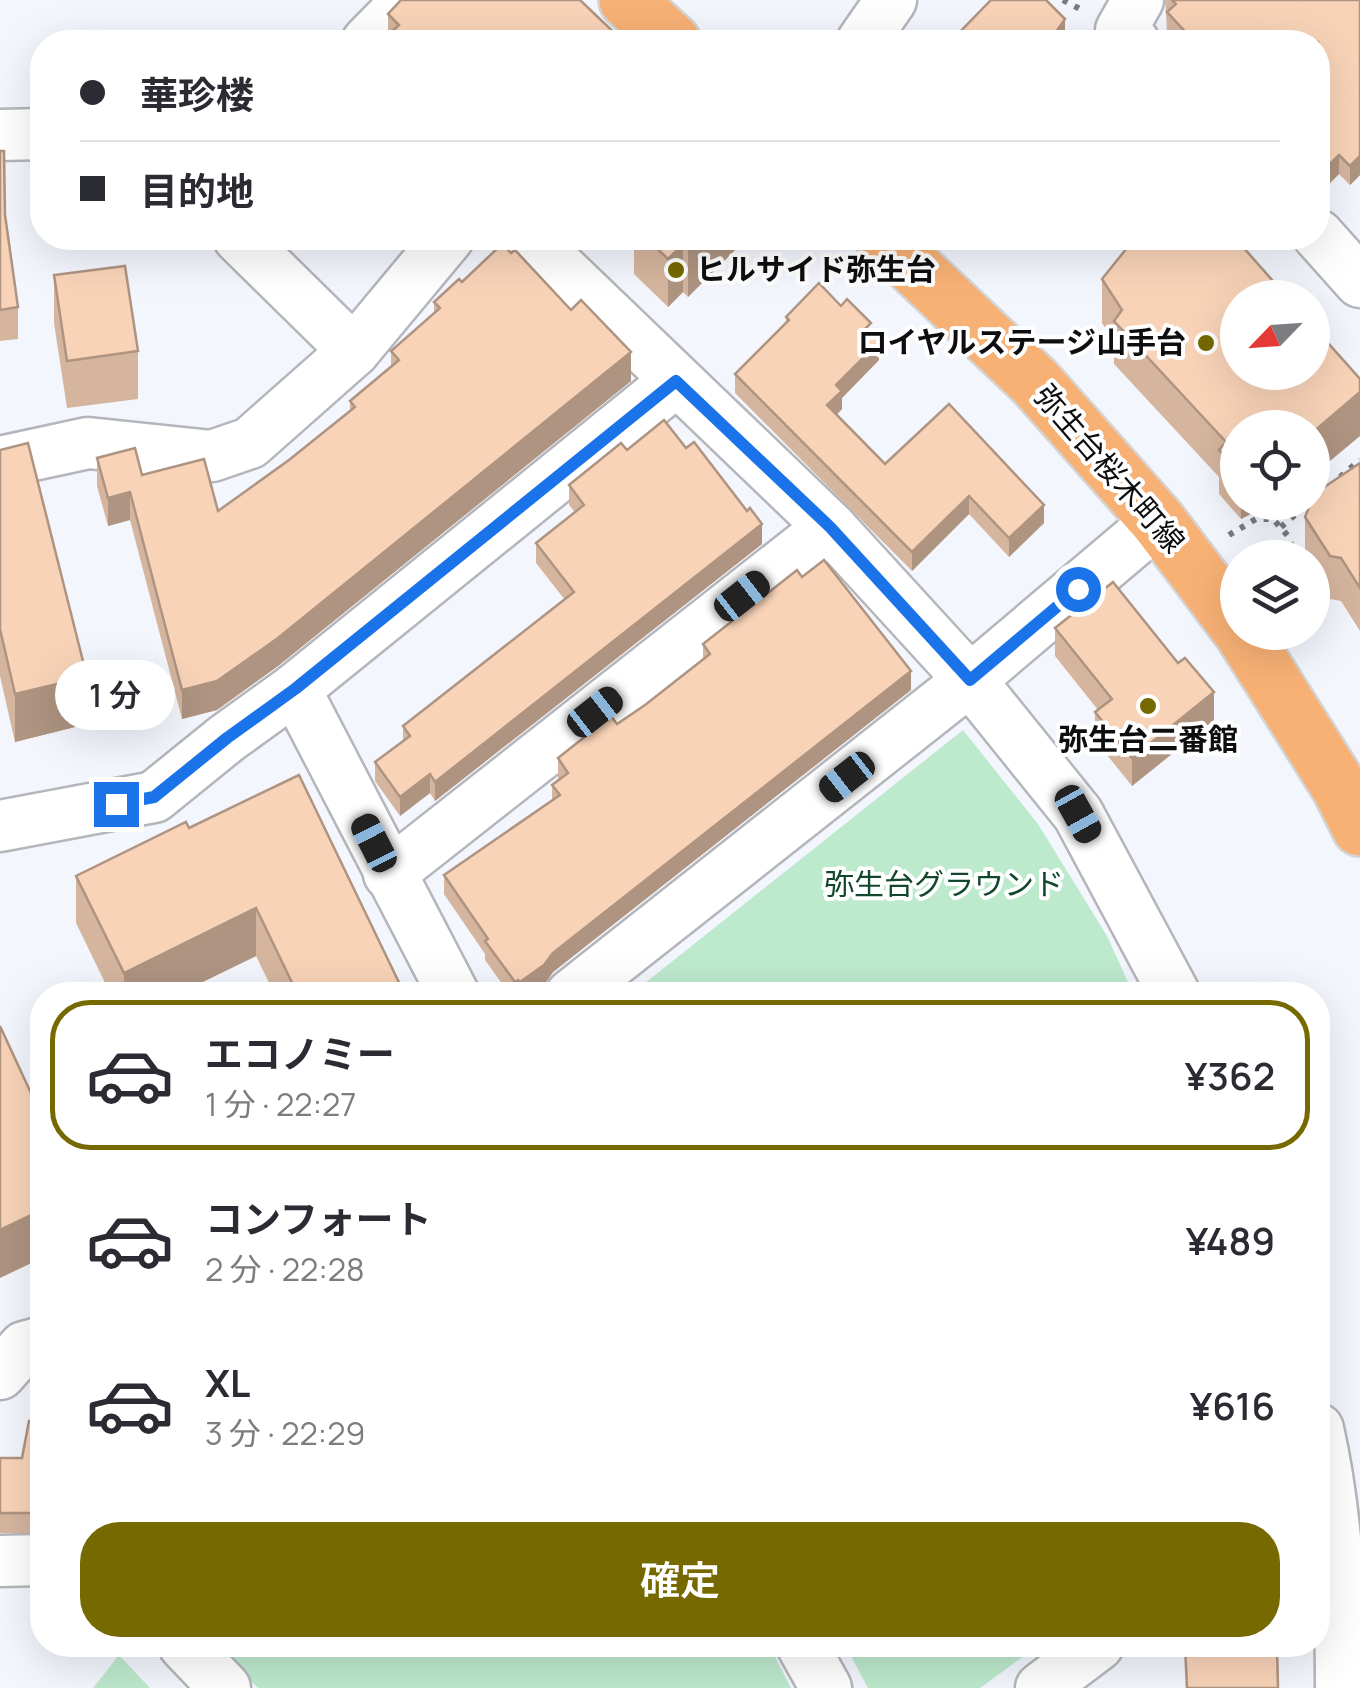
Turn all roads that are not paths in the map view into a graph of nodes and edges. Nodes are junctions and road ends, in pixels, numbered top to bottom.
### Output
1 (408, 0) edge
2 (627, 0) edge
3 (890, 0) edge
4 (1138, 0) edge
5 (379, 30) edge
6 (660, 30) edge
7 (870, 30) edge
8 (1122, 30) edge
9 (30, 134) edge
10 (0, 135) edge
11 (1330, 248) edge
12 (251, 250) edge
13 (438, 250) edge
14 (540, 250) edge
15 (895, 250) edge
16 (1360, 282) edge
17 (354, 350) junction
18 (676, 381) junction
19 (0, 462) edge
20 (1158, 521) junction
21 (830, 527) junction
22 (1220, 603) edge
23 (1253, 650) edge
24 (970, 680) junction
25 (295, 689) junction
26 (0, 826) edge
27 (1360, 828) edge
28 (389, 874) junction
29 (447, 982) edge
30 (587, 982) edge
31 (1169, 982) edge
32 (30, 1345) edge
33 (0, 1374) edge
34 (1331, 1458) edge
35 (30, 1560) edge
36 (0, 1561) edge
37 (195, 1657) edge
38 (809, 1657) edge
39 (1082, 1657) edge
40 (225, 1688) edge
41 (826, 1688) edge
42 (1041, 1688) edge
43 (1342, 1688) edge

1 - 5 street
2 - 6 main road
3 - 7 street
4 - 8 street
9 - 10 street
11 - 16 street
12 - 17 street
13 - 17 street
14 - 18 street
15 - 20 main road, 弥生台桜木町線
17 - 19 street
18 - 21 street
18 - 25 street
20 - 22 main road, 弥生台桜木町線
20 - 24 street
21 - 24 street
21 - 28 street
23 - 27 main road, 弥生台桜木町線
24 - 30 street
24 - 31 street
25 - 26 street
25 - 28 street
28 - 29 street
32 - 33 street
34 - 43 street
35 - 36 street
37 - 40 street
38 - 41 street
39 - 42 street

